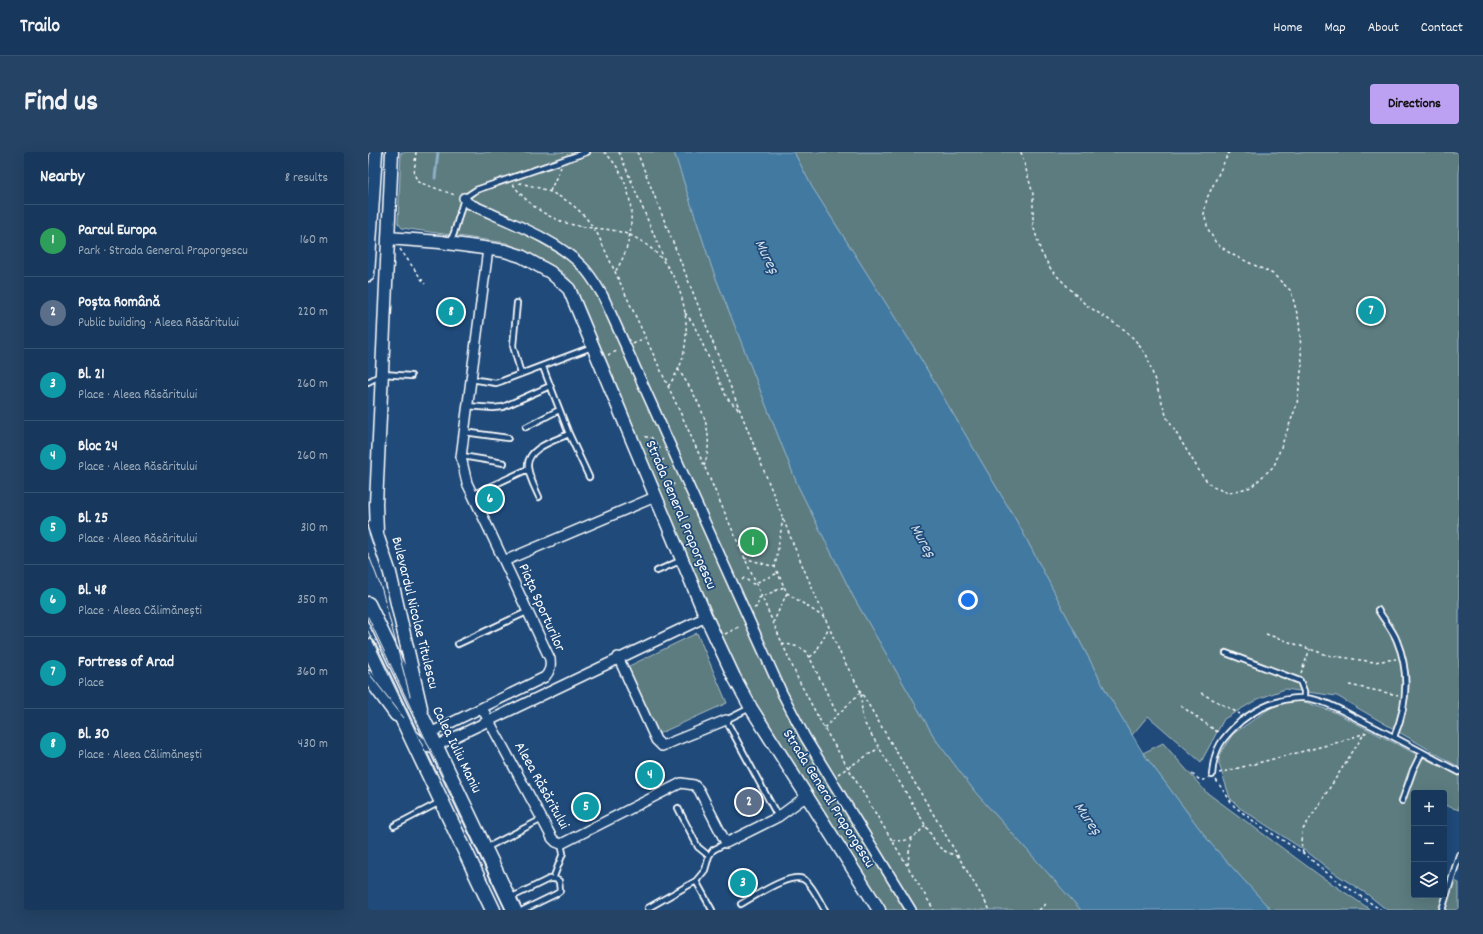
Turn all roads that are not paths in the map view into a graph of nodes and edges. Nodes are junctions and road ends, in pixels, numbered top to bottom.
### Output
1 (376, 152) edge
2 (392, 152) edge
3 (586, 152) edge
4 (464, 198) junction
5 (388, 238) junction
6 (449, 244) junction
7 (488, 249) junction
8 (368, 275) edge
9 (517, 303) dead end
10 (592, 347) junction
11 (543, 367) junction
12 (383, 374) junction
13 (521, 374) junction
14 (411, 376) dead end
15 (471, 379) junction
16 (368, 382) edge
17 (550, 386) junction
18 (467, 406) junction
19 (559, 410) junction
20 (526, 427) dead end
21 (464, 432) junction
22 (569, 434) junction
23 (508, 438) dead end
24 (462, 456) junction
25 (504, 463) dead end
26 (528, 469) junction
27 (589, 477) dead end
28 (472, 495) junction
29 (539, 497) dead end
30 (655, 497) junction
31 (368, 513) edge
32 (377, 532) junction
33 (682, 560) junction
34 (504, 561) junction
35 (657, 571) dead end
36 (368, 604) edge
37 (1378, 610) dead end
38 (529, 612) junction
39 (706, 617) junction
40 (458, 644) dead end
41 (368, 646) edge
42 (1226, 653) dead end
43 (618, 658) junction
44 (368, 677) edge
45 (1304, 698) junction
46 (482, 708) junction
47 (751, 708) junction
48 (489, 720) junction
49 (726, 720) junction
50 (408, 731) junction
51 (430, 734) junction
52 (1394, 737) junction
53 (1422, 752) junction
54 (1459, 772) edge
55 (1212, 775) road end
56 (808, 795) junction
57 (1402, 801) dead end
58 (440, 802) junction
59 (678, 808) dead end
60 (778, 817) junction
61 (542, 820) junction
62 (394, 826) dead end
63 (726, 843) junction
64 (561, 844) junction
65 (485, 849) junction
66 (1459, 855) edge
67 (709, 856) junction
68 (553, 879) junction
69 (696, 881) junction
70 (511, 904) edge
71 (741, 904) dead end
72 (648, 908) dead end
73 (493, 910) edge
74 (522, 910) edge
75 (712, 910) edge
76 (825, 910) edge
77 (879, 910) edge
78 (911, 910) edge
79 (1442, 910) edge

1 - 8 street
2 - 5 street
3 - 4 lane
4 - 6 lane
4 - 78 street
5 - 6 street, Strada General Praporgescu
5 - 12 street
6 - 7 street, Strada General Praporgescu
7 - 10 street, Strada General Praporgescu
7 - 15 street
9 - 13 lane
10 - 11 lane
10 - 30 street, Strada General Praporgescu
11 - 13 lane
11 - 17 lane
12 - 14 lane
12 - 16 lane
12 - 32 street
13 - 15 lane
15 - 18 street
17 - 18 lane
17 - 19 lane
18 - 21 street
19 - 20 lane
19 - 22 lane
21 - 23 lane
21 - 24 street
22 - 26 lane
22 - 27 lane
24 - 25 lane
24 - 28 street
26 - 28 lane
26 - 29 lane
28 - 34 street
30 - 33 street, Strada General Praporgescu
30 - 34 street, Piața Sporturilor
31 - 32 street, Bulevardul Nicolae Titulescu
32 - 51 street, Bulevardul Nicolae Titulescu
33 - 35 lane
33 - 39 street, Strada General Praporgescu
34 - 38 street, Piața Sporturilor
36 - 51 main road, Calea Iuliu Maniu
37 - 52 lane
38 - 40 lane
38 - 46 street, Piața Sporturilor
39 - 43 street
39 - 47 street, Strada General Praporgescu
41 - 50 main road
42 - 45 lane
43 - 48 street
43 - 49 street
44 - 50 street
45 - 52 lane
45 - 55 lane
46 - 48 street, Aleea Răsăritului
46 - 51 street, Piața Sporturilor
47 - 49 lane
47 - 56 street, Strada General Praporgescu
48 - 51 street
48 - 61 street, Aleea Răsăritului
49 - 60 lane
50 - 51 street
50 - 58 main road
51 - 65 main road, Calea Iuliu Maniu
52 - 53 lane
53 - 54 lane
53 - 57 lane
56 - 60 street
56 - 77 street, Strada General Praporgescu
58 - 62 lane
58 - 73 main road
59 - 67 lane
60 - 63 street
61 - 64 street, Aleea Răsăritului
61 - 65 lane
63 - 64 street, Aleea Răsăritului
63 - 67 lane
64 - 68 lane
65 - 70 main road, Calea Iuliu Maniu
66 - 79 lane
67 - 69 lane
68 - 70 lane
68 - 74 lane
69 - 72 lane
69 - 75 lane
71 - 76 lane

